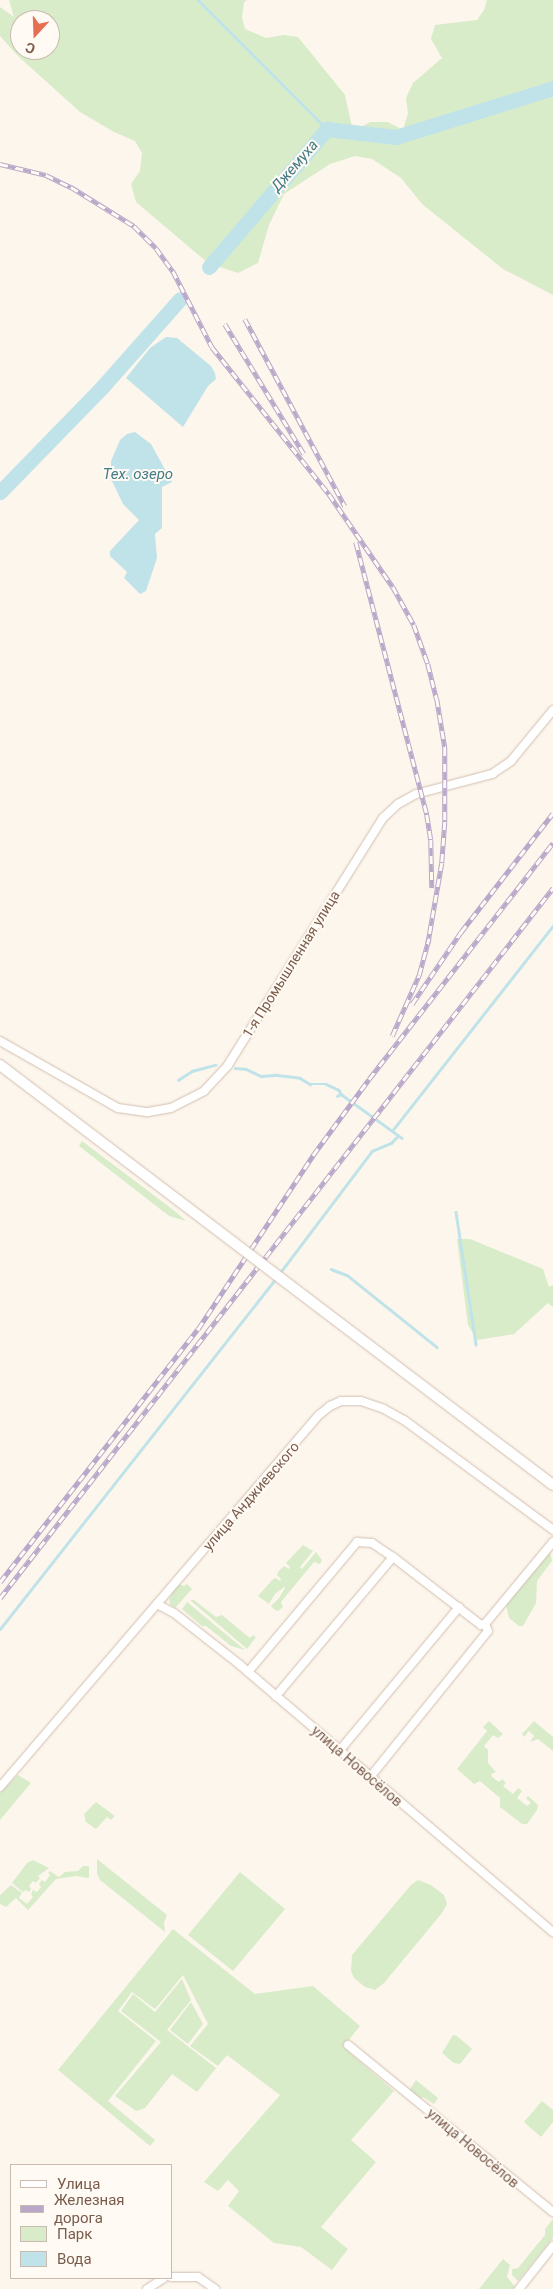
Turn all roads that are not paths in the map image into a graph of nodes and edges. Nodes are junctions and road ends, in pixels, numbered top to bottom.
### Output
1 (553, 710) edge
2 (0, 1041) edge
3 (0, 1065) edge
4 (553, 1486) edge
5 (553, 1530) edge
6 (553, 1542) edge
7 (393, 1557) junction
8 (157, 1604) junction
9 (459, 1607) junction
10 (485, 1624) junction
11 (248, 1672) junction
12 (276, 1696) junction
13 (340, 1750) junction
14 (371, 1776) junction
15 (0, 1787) edge
16 (553, 1932) edge
17 (348, 2045) dead end
18 (553, 2212) edge
19 (553, 2246) edge
20 (172, 2277) edge
21 (162, 2279) edge
22 (147, 2289) edge
23 (215, 2289) edge
24 (519, 2289) edge

1 - 2 street, 1-я Промышленная улица
3 - 4 street, bridge
5 - 8 street, улица Анджиевского
6 - 10 street
7 - 9 street
7 - 11 street
7 - 12 street
8 - 11 street, улица Новосёлов
8 - 15 street, улица Анджиевского
9 - 10 street
9 - 13 street
10 - 14 street
11 - 12 street, улица Новосёлов
12 - 13 street, улица Новосёлов
13 - 14 street, улица Новосёлов
14 - 16 street, улица Новосёлов
17 - 18 street, улица Новосёлов
19 - 24 street
20 - 23 street
21 - 22 street

